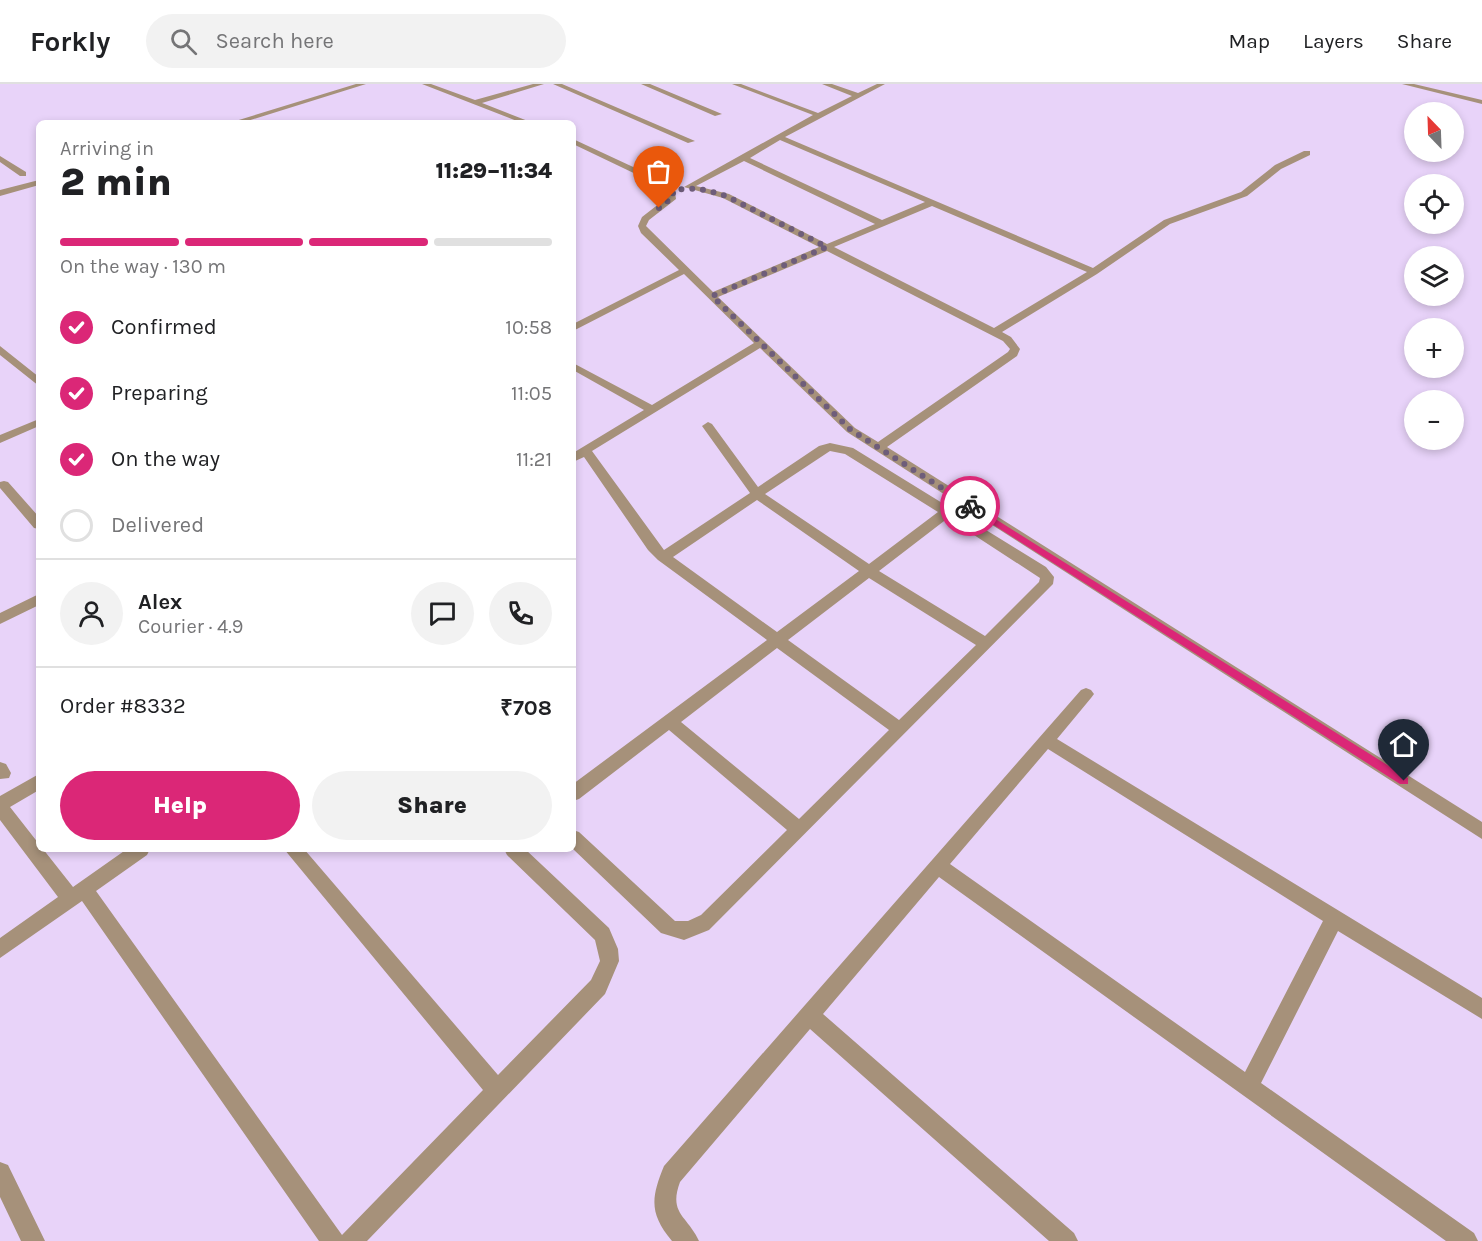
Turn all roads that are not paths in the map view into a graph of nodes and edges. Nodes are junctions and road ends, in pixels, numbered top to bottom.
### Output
1 (363, 84) edge
2 (425, 84) edge
3 (541, 84) edge
4 (556, 84) edge
5 (644, 84) edge
6 (735, 84) edge
7 (825, 84) edge
8 (882, 84) edge
9 (1405, 84) edge
10 (859, 96) junction
11 (477, 102) junction
12 (1482, 102) edge
13 (718, 114) dead end
14 (818, 115) junction
15 (242, 120) edge
16 (522, 120) edge
17 (780, 137) junction
18 (692, 141) dead end
19 (576, 142) edge
20 (1308, 153) dead end
21 (0, 158) edge
22 (744, 158) junction
23 (22, 174) dead end
24 (36, 183) edge
25 (688, 187) junction
26 (673, 191) junction
27 (0, 193) edge
28 (933, 202) junction
29 (884, 224) junction
30 (827, 247) junction
31 (685, 270) junction
32 (1094, 272) junction
33 (712, 296) junction
34 (576, 326) edge
35 (994, 332) junction
36 (760, 344) junction
37 (0, 349) edge
38 (576, 368) edge
39 (36, 380) edge
40 (652, 410) junction
41 (36, 423) edge
42 (708, 426) dead end
43 (0, 439) edge
44 (878, 448) junction
45 (579, 455) edge
46 (4, 485) dead end
47 (757, 494) junction
48 (947, 512) junction
49 (36, 522) edge
50 (663, 557) junction
51 (869, 571) junction
52 (36, 601) edge
53 (0, 619) edge
54 (778, 640) junction
55 (986, 644) junction
56 (1086, 694) dead end
57 (669, 721) junction
58 (900, 729) junction
59 (1046, 740) junction
60 (36, 783) edge
61 (576, 792) edge
62 (0, 806) edge
63 (799, 830) junction
64 (1482, 831) edge
65 (576, 841) edge
66 (36, 847) edge
67 (41, 852) edge
68 (137, 852) edge
69 (296, 852) edge
70 (516, 852) edge
71 (938, 866) junction
72 (78, 894) junction
73 (1335, 918) junction
74 (0, 949) edge
75 (1482, 1009) edge
76 (809, 1015) junction
77 (1249, 1086) junction
78 (497, 1090) junction
79 (0, 1173) edge
80 (33, 1241) edge
81 (333, 1241) edge
82 (351, 1241) edge
83 (687, 1241) edge
84 (1066, 1241) edge
85 (1466, 1241) edge

1 - 15 street
2 - 11 street
3 - 11 street
4 - 18 street
5 - 13 street
6 - 14 street
7 - 10 street
8 - 10 street
9 - 12 street
10 - 14 street
11 - 16 street
14 - 17 street
17 - 22 street
17 - 28 street
19 - 26 street
20 - 32 street
21 - 23 street
22 - 25 street
22 - 29 street
24 - 27 street
25 - 26 street
25 - 30 street
26 - 31 street
28 - 29 street
28 - 32 street
29 - 30 street
30 - 33 street
30 - 35 street
31 - 33 street
31 - 34 street
32 - 35 street
33 - 36 street
35 - 44 street
36 - 40 street
36 - 44 street
37 - 39 street
38 - 40 street
40 - 45 street
41 - 43 street
42 - 47 street
44 - 64 street
45 - 50 street
46 - 49 street
47 - 48 street
47 - 50 street
47 - 51 street
48 - 51 street
48 - 55 street
50 - 54 street
51 - 54 street
51 - 55 street
52 - 53 street
54 - 57 street
54 - 58 street
55 - 58 street
56 - 59 street
57 - 61 street
57 - 63 street
58 - 63 street
59 - 71 street
59 - 73 street
60 - 62 street
62 - 66 street
63 - 65 street
67 - 72 street
68 - 72 street
69 - 78 street
70 - 78 street
71 - 76 street
71 - 77 street
72 - 74 street
72 - 81 street
73 - 75 street
73 - 77 street
76 - 83 street
76 - 84 street
77 - 85 street
78 - 82 street
79 - 80 street

